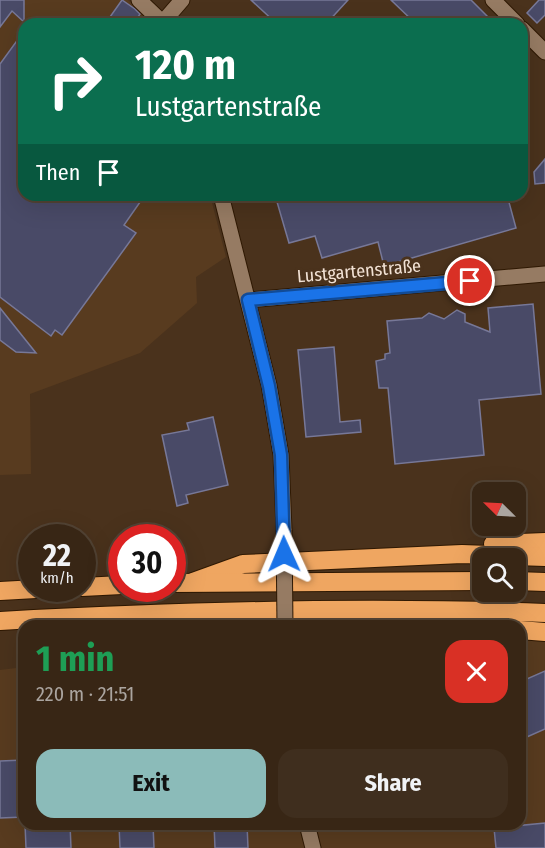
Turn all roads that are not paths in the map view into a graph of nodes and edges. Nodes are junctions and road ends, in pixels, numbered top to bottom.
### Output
1 (139, 0) edge
2 (182, 0) edge
3 (493, 0) edge
4 (159, 18) edge
5 (168, 18) edge
6 (511, 18) edge
7 (528, 35) edge
8 (545, 52) edge
9 (223, 201) edge
10 (545, 274) edge
11 (248, 300) junction
12 (545, 542) edge
13 (462, 554) junction
14 (545, 557) edge
15 (472, 581) edge
16 (526, 581) edge
17 (186, 582) edge
18 (193, 582) junction
19 (545, 582) edge
20 (18, 590) edge
21 (0, 591) edge
22 (466, 610) junction
23 (545, 613) edge
24 (18, 620) edge
25 (22, 620) edge
26 (285, 620) edge
27 (488, 620) edge
28 (0, 621) edge
29 (526, 630) edge
30 (545, 632) edge
31 (308, 830) edge
32 (313, 848) edge

1 - 4 street
2 - 5 street
3 - 6 street
7 - 8 street
9 - 11 street
10 - 11 street, Lustgartenstraße
11 - 26 street, bridge
12 - 13 highway
13 - 14 highway
13 - 18 highway
15 - 18 highway
16 - 19 highway
17 - 18 highway
20 - 21 highway
22 - 23 highway
22 - 25 highway
22 - 27 highway
24 - 28 highway
29 - 30 highway
31 - 32 street

